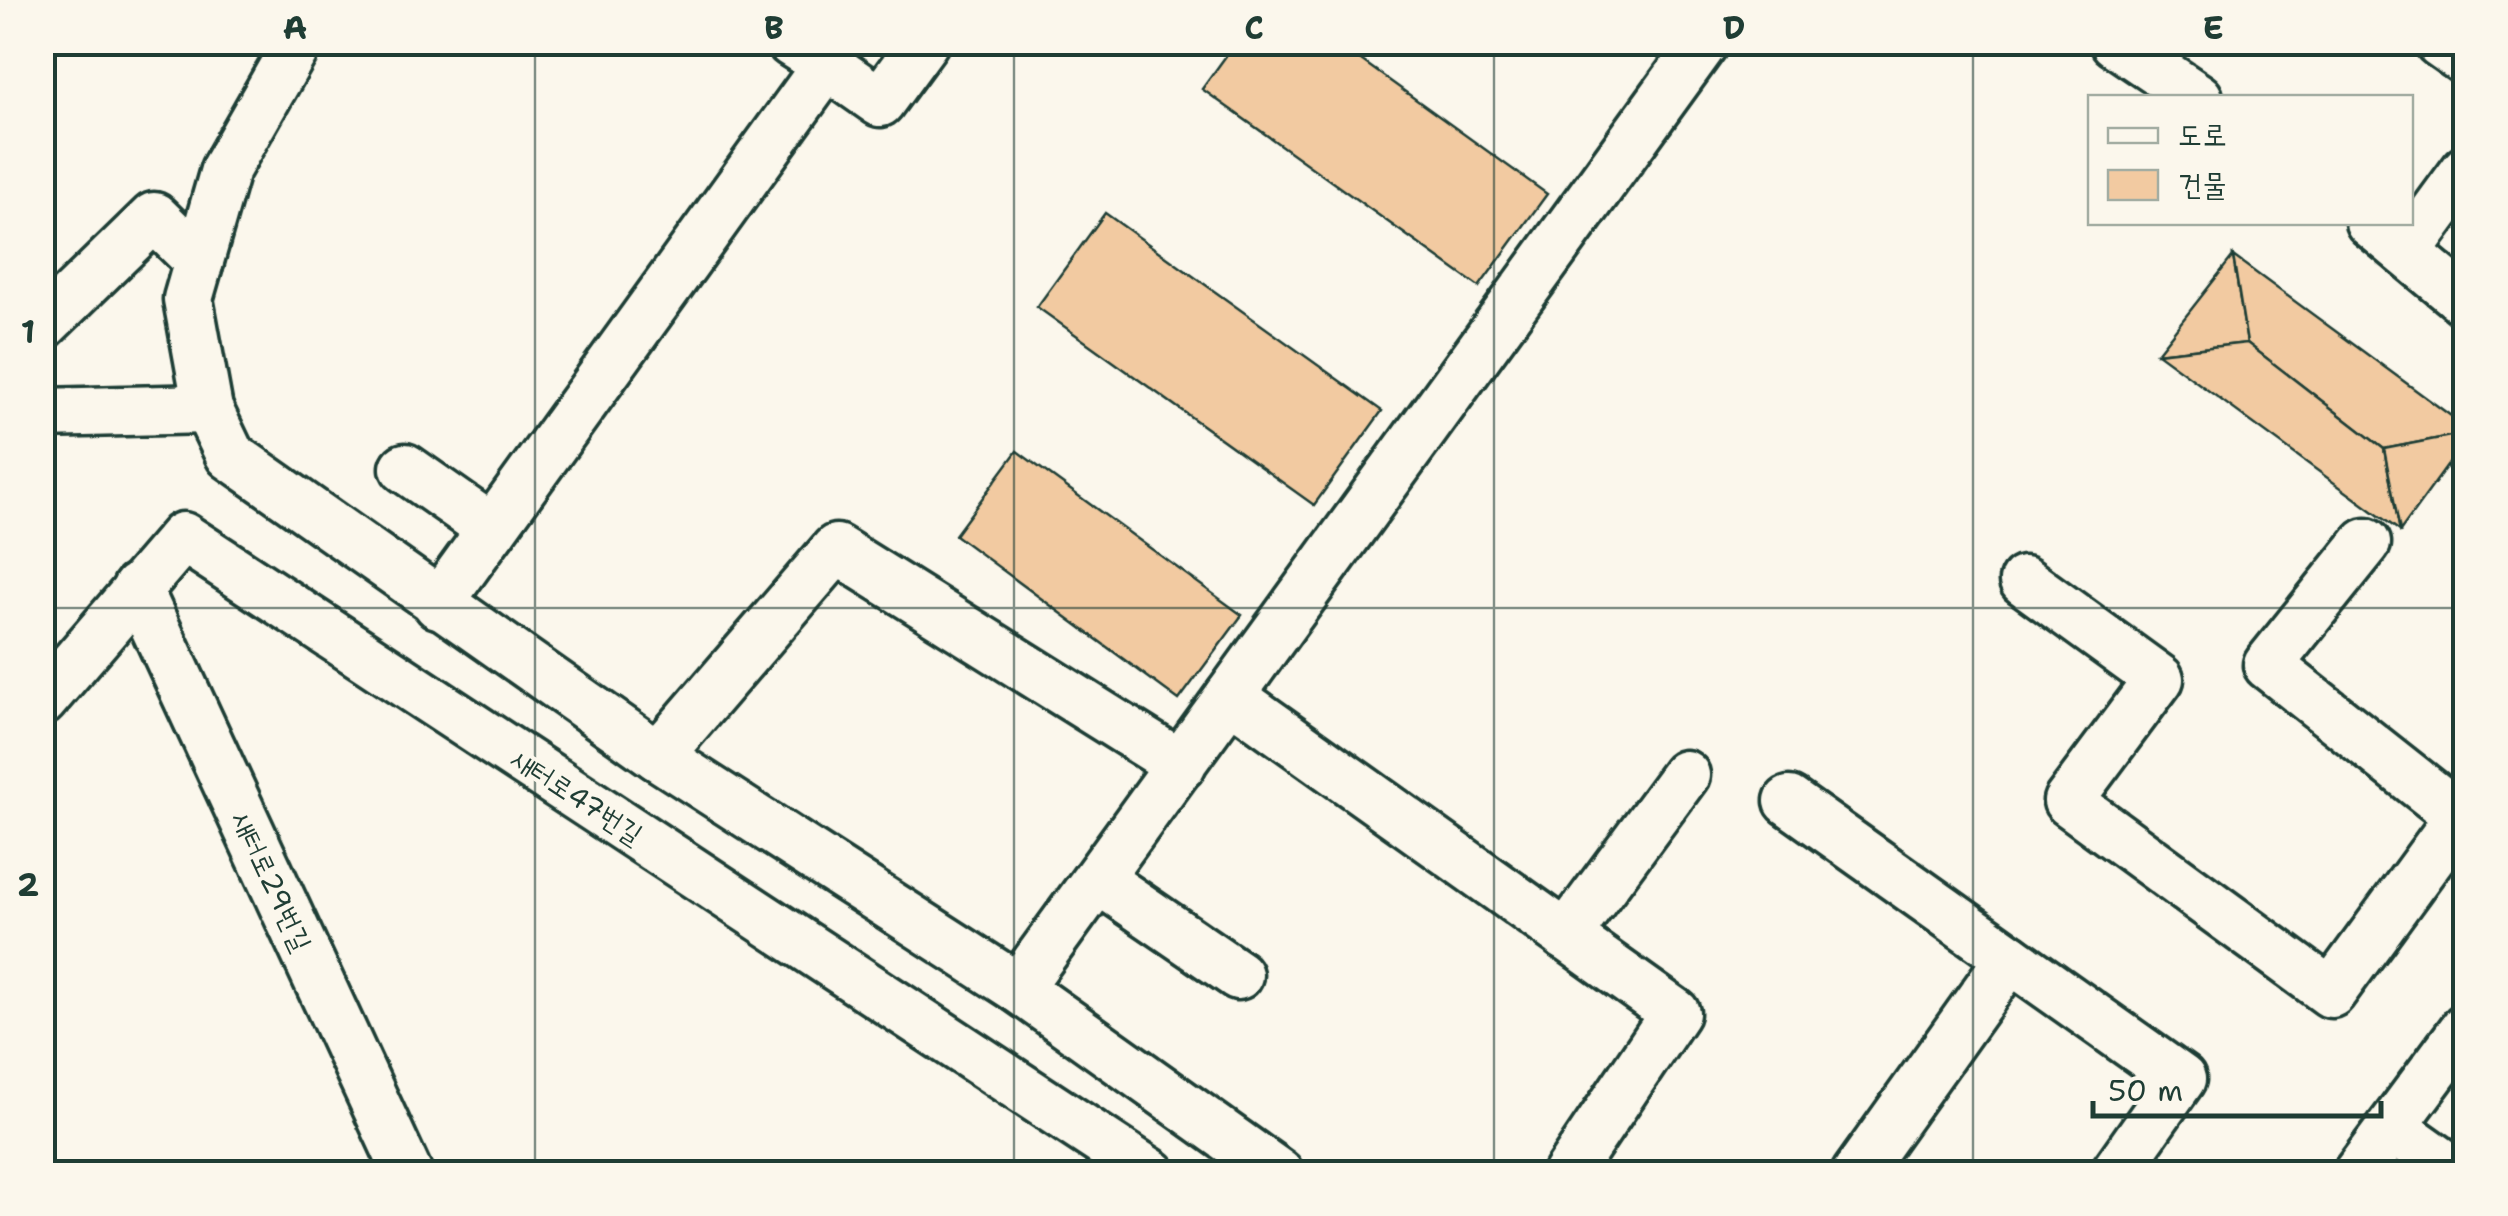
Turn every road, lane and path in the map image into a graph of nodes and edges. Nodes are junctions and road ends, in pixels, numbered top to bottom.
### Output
1 (298, 42) edge
2 (924, 42) edge
3 (1704, 42) edge
4 (2115, 42) edge
5 (2439, 42) edge
6 (809, 54) edge
7 (2466, 61) edge
8 (2194, 95) edge
9 (2466, 170) edge
10 (2374, 225) edge
11 (2406, 252) junction
12 (199, 260) junction
13 (2466, 302) edge
14 (42, 326) edge
15 (208, 409) junction
16 (42, 413) edge
17 (405, 468) dead end
18 (492, 530) junction
19 (2366, 543) dead end
20 (2024, 581) dead end
21 (137, 588) junction
22 (438, 604) junction
23 (1230, 696) junction
24 (42, 701) edge
25 (658, 756) junction
26 (1181, 764) junction
27 (1685, 775) dead end
28 (1789, 802) dead end
29 (2462, 812) edge
30 (1098, 879) junction
31 (1566, 936) junction
32 (2010, 958) junction
33 (1238, 975) dead end
34 (1018, 988) junction
35 (2466, 1027) edge
36 (2392, 1127) junction
37 (408, 1174) edge
38 (1152, 1174) edge
39 (1279, 1174) edge
40 (1566, 1174) edge
41 (1856, 1174) edge
42 (2114, 1174) edge
43 (2357, 1174) edge
44 (2458, 1174) edge

1 - 12 street
2 - 6 street
3 - 23 street
4 - 8 street
5 - 7 street
6 - 18 street
9 - 11 street
10 - 11 street
11 - 13 street
12 - 14 street
12 - 15 street
15 - 16 street
15 - 22 street
17 - 18 street
18 - 22 street
19 - 29 street
20 - 29 street
21 - 24 street, 새터로47번길
21 - 37 street, 새터로29번길
21 - 38 street, 새터로47번길
22 - 25 street
23 - 26 street
23 - 31 street
25 - 26 street
25 - 34 street
26 - 30 street
27 - 31 street
28 - 32 street
30 - 33 street
30 - 34 street
31 - 40 street
32 - 41 street
32 - 42 street
34 - 39 street
35 - 36 street
36 - 43 street
36 - 44 street

